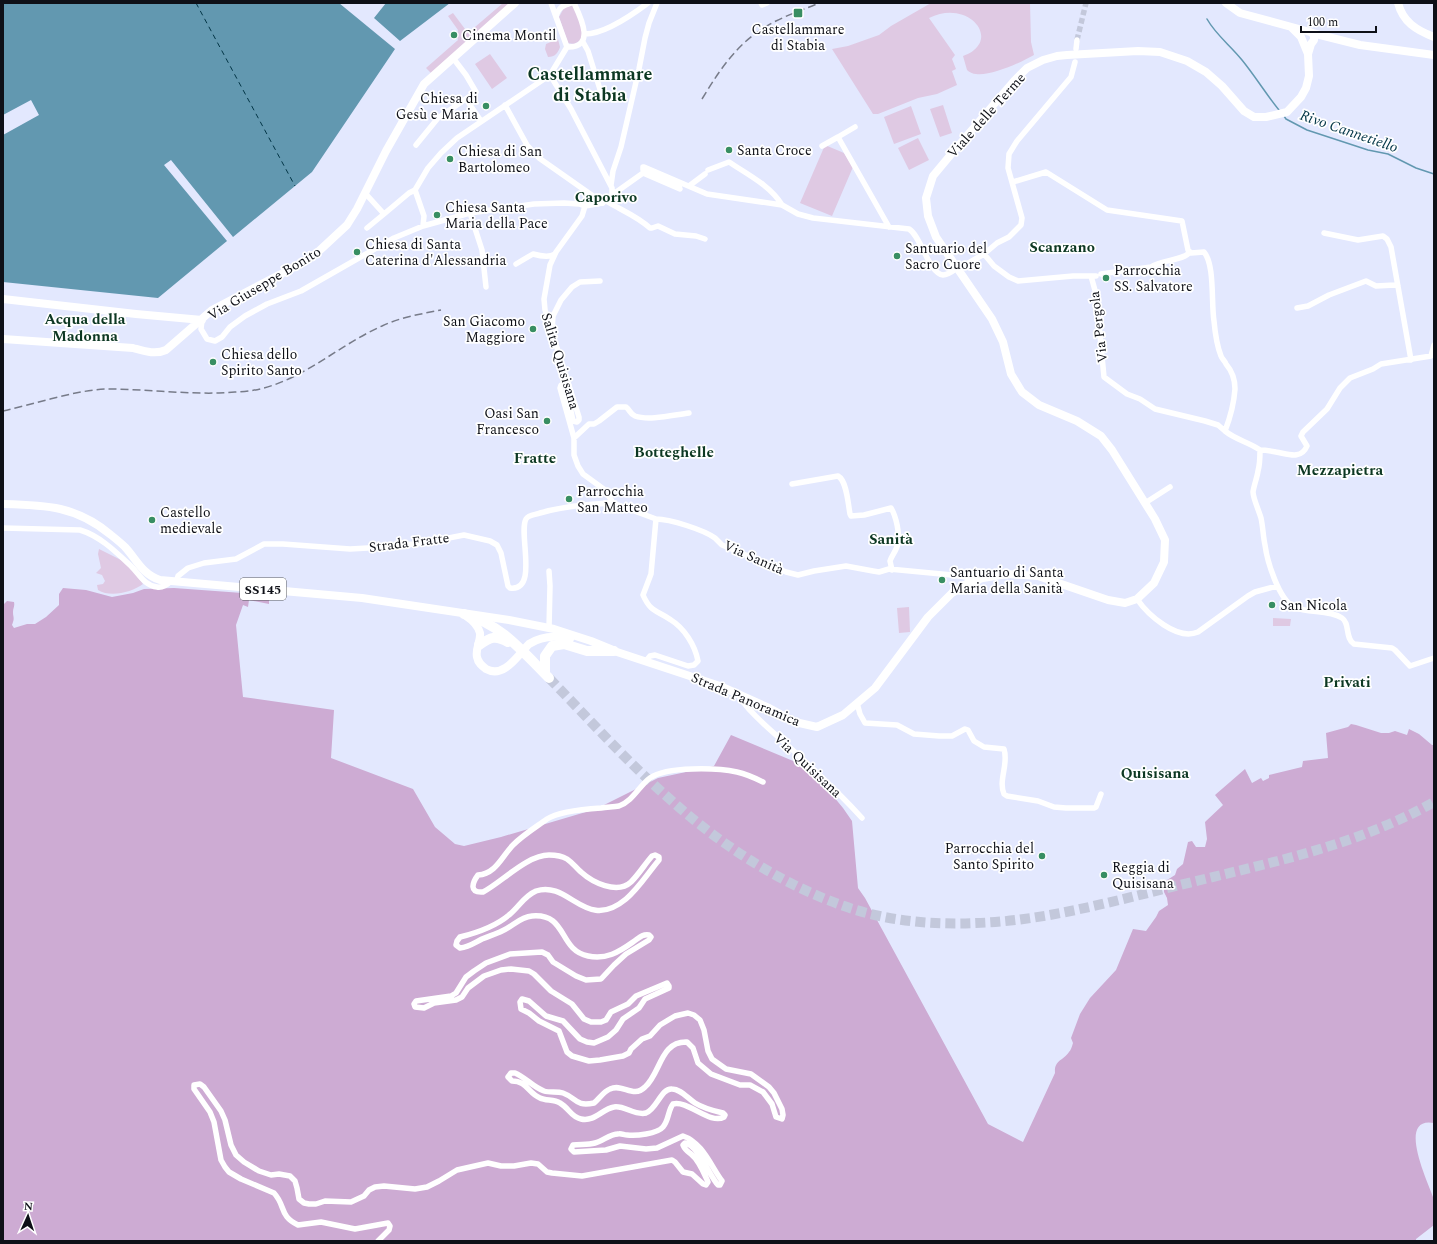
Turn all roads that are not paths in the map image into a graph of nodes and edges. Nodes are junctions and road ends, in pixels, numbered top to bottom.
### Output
1 (515, 3) edge
2 (551, 3) edge
3 (572, 3) edge
4 (648, 3) edge
5 (657, 3) edge
6 (761, 3) edge
7 (767, 3) edge
8 (1226, 3) edge
9 (1398, 3) edge
10 (556, 17) junction
11 (585, 34) junction
12 (1434, 37) edge
13 (1308, 38) junction
14 (1077, 40) tunnel mouth
15 (583, 42) junction
16 (567, 47) junction
17 (1079, 51) junction
18 (1434, 54) edge
19 (453, 58) junction
20 (1076, 62) dead end
21 (550, 75) junction
22 (466, 99) junction
23 (603, 99) dead end
24 (505, 105) junction
25 (481, 122) junction
26 (855, 127) dead end
27 (838, 137) junction
28 (416, 145) dead end
29 (822, 146) dead end
30 (1013, 182) junction
31 (611, 185) junction
32 (689, 186) junction
33 (415, 190) junction
34 (365, 193) junction
35 (612, 195) junction
36 (604, 202) junction
37 (582, 205) junction
38 (782, 205) junction
39 (385, 213) junction
40 (470, 213) junction
41 (424, 226) junction
42 (889, 227) junction
43 (367, 228) dead end
44 (1324, 233) dead end
45 (705, 239) dead end
46 (1192, 252) junction
47 (984, 254) junction
48 (554, 255) junction
49 (516, 264) dead end
50 (958, 269) junction
51 (1096, 275) junction
52 (600, 281) dead end
53 (1398, 286) junction
54 (486, 287) dead end
55 (3, 299) edge
56 (1297, 308) dead end
57 (202, 320) junction
58 (551, 333) junction
59 (3, 340) edge
60 (1434, 345) edge
61 (1411, 360) junction
62 (689, 413) dead end
63 (1225, 431) junction
64 (574, 438) junction
65 (1260, 450) junction
66 (792, 484) dead end
67 (1170, 487) dead end
68 (613, 503) junction
69 (1145, 503) junction
70 (3, 504) edge
71 (656, 519) junction
72 (3, 528) edge
73 (892, 570) junction
74 (549, 571) dead end
75 (974, 581) junction
76 (173, 582) junction
77 (1277, 586) junction
78 (1137, 599) junction
79 (464, 614) junction
80 (549, 628) junction
81 (479, 645) junction
82 (525, 646) junction
83 (614, 651) junction
84 (1434, 658) edge
85 (646, 661) junction
86 (738, 693) junction
87 (857, 703) junction
88 (763, 782) dead end
89 (1101, 794) dead end
90 (862, 818) dead end
91 (378, 1241) edge

1 - 19 main road, Via Giuseppe Bonito
2 - 10 street
3 - 10 street
3 - 11 street
4 - 11 street
5 - 31 street
6 - 7 street
8 - 13 main road
9 - 12 main road
10 - 16 street
11 - 15 street
13 - 17 main road, Viale delle Terme
13 - 18 main road
14 - 17 street
15 - 16 street
15 - 23 street
16 - 21 street
17 - 50 main road, Viale delle Terme
19 - 22 street
19 - 34 main road, Via Giuseppe Bonito
20 - 30 street
21 - 24 street
21 - 31 street
22 - 25 street
22 - 28 street
24 - 25 street
24 - 36 street
25 - 33 street
26 - 27 street
27 - 29 street
27 - 42 street
30 - 46 street
30 - 47 street
31 - 35 street
32 - 35 street
32 - 38 street
32 - 38 street
33 - 39 street
33 - 41 street
34 - 39 street
34 - 57 main road, Via Giuseppe Bonito
35 - 36 street
36 - 37 street
36 - 45 street
37 - 40 street
37 - 48 street, Salita Quisisana
38 - 42 street
39 - 43 street
40 - 41 street
40 - 54 street
41 - 57 street
42 - 50 street
44 - 53 street
46 - 51 street
46 - 63 street
47 - 50 street
47 - 51 street
48 - 49 street
48 - 58 street, Salita Quisisana
50 - 69 main road
51 - 63 street, Via Pergola
52 - 58 street
53 - 56 street
53 - 61 street
55 - 57 main road
57 - 59 main road, Via Giuseppe Bonito
58 - 64 street, Salita Quisisana
60 - 61 street
61 - 65 street
62 - 64 street
63 - 65 street
64 - 68 street, Salita Quisisana
65 - 77 street
66 - 73 street
67 - 69 street
68 - 71 street
68 - 76 street, Strada Fratte
69 - 78 main road
70 - 76 main road, SS145
71 - 73 street, Via Sanità
71 - 85 street
72 - 76 street
73 - 75 street, Via Sanità
74 - 80 street
75 - 78 main road, Strada Panoramica
75 - 87 main road, Strada Panoramica
76 - 79 main road, SS145
77 - 78 street
77 - 84 street
79 - 80 main road
79 - 81 main road
79 - 82 highway, SS145
80 - 83 main road
81 - 82 highway
81 - 82 main road
82 - 83 main road
82 - 83 highway, SS145
83 - 85 main road, Strada Panoramica
85 - 86 main road, Strada Panoramica
86 - 87 main road, Strada Panoramica
86 - 90 street, Via Quisisana
87 - 89 street
88 - 91 street

